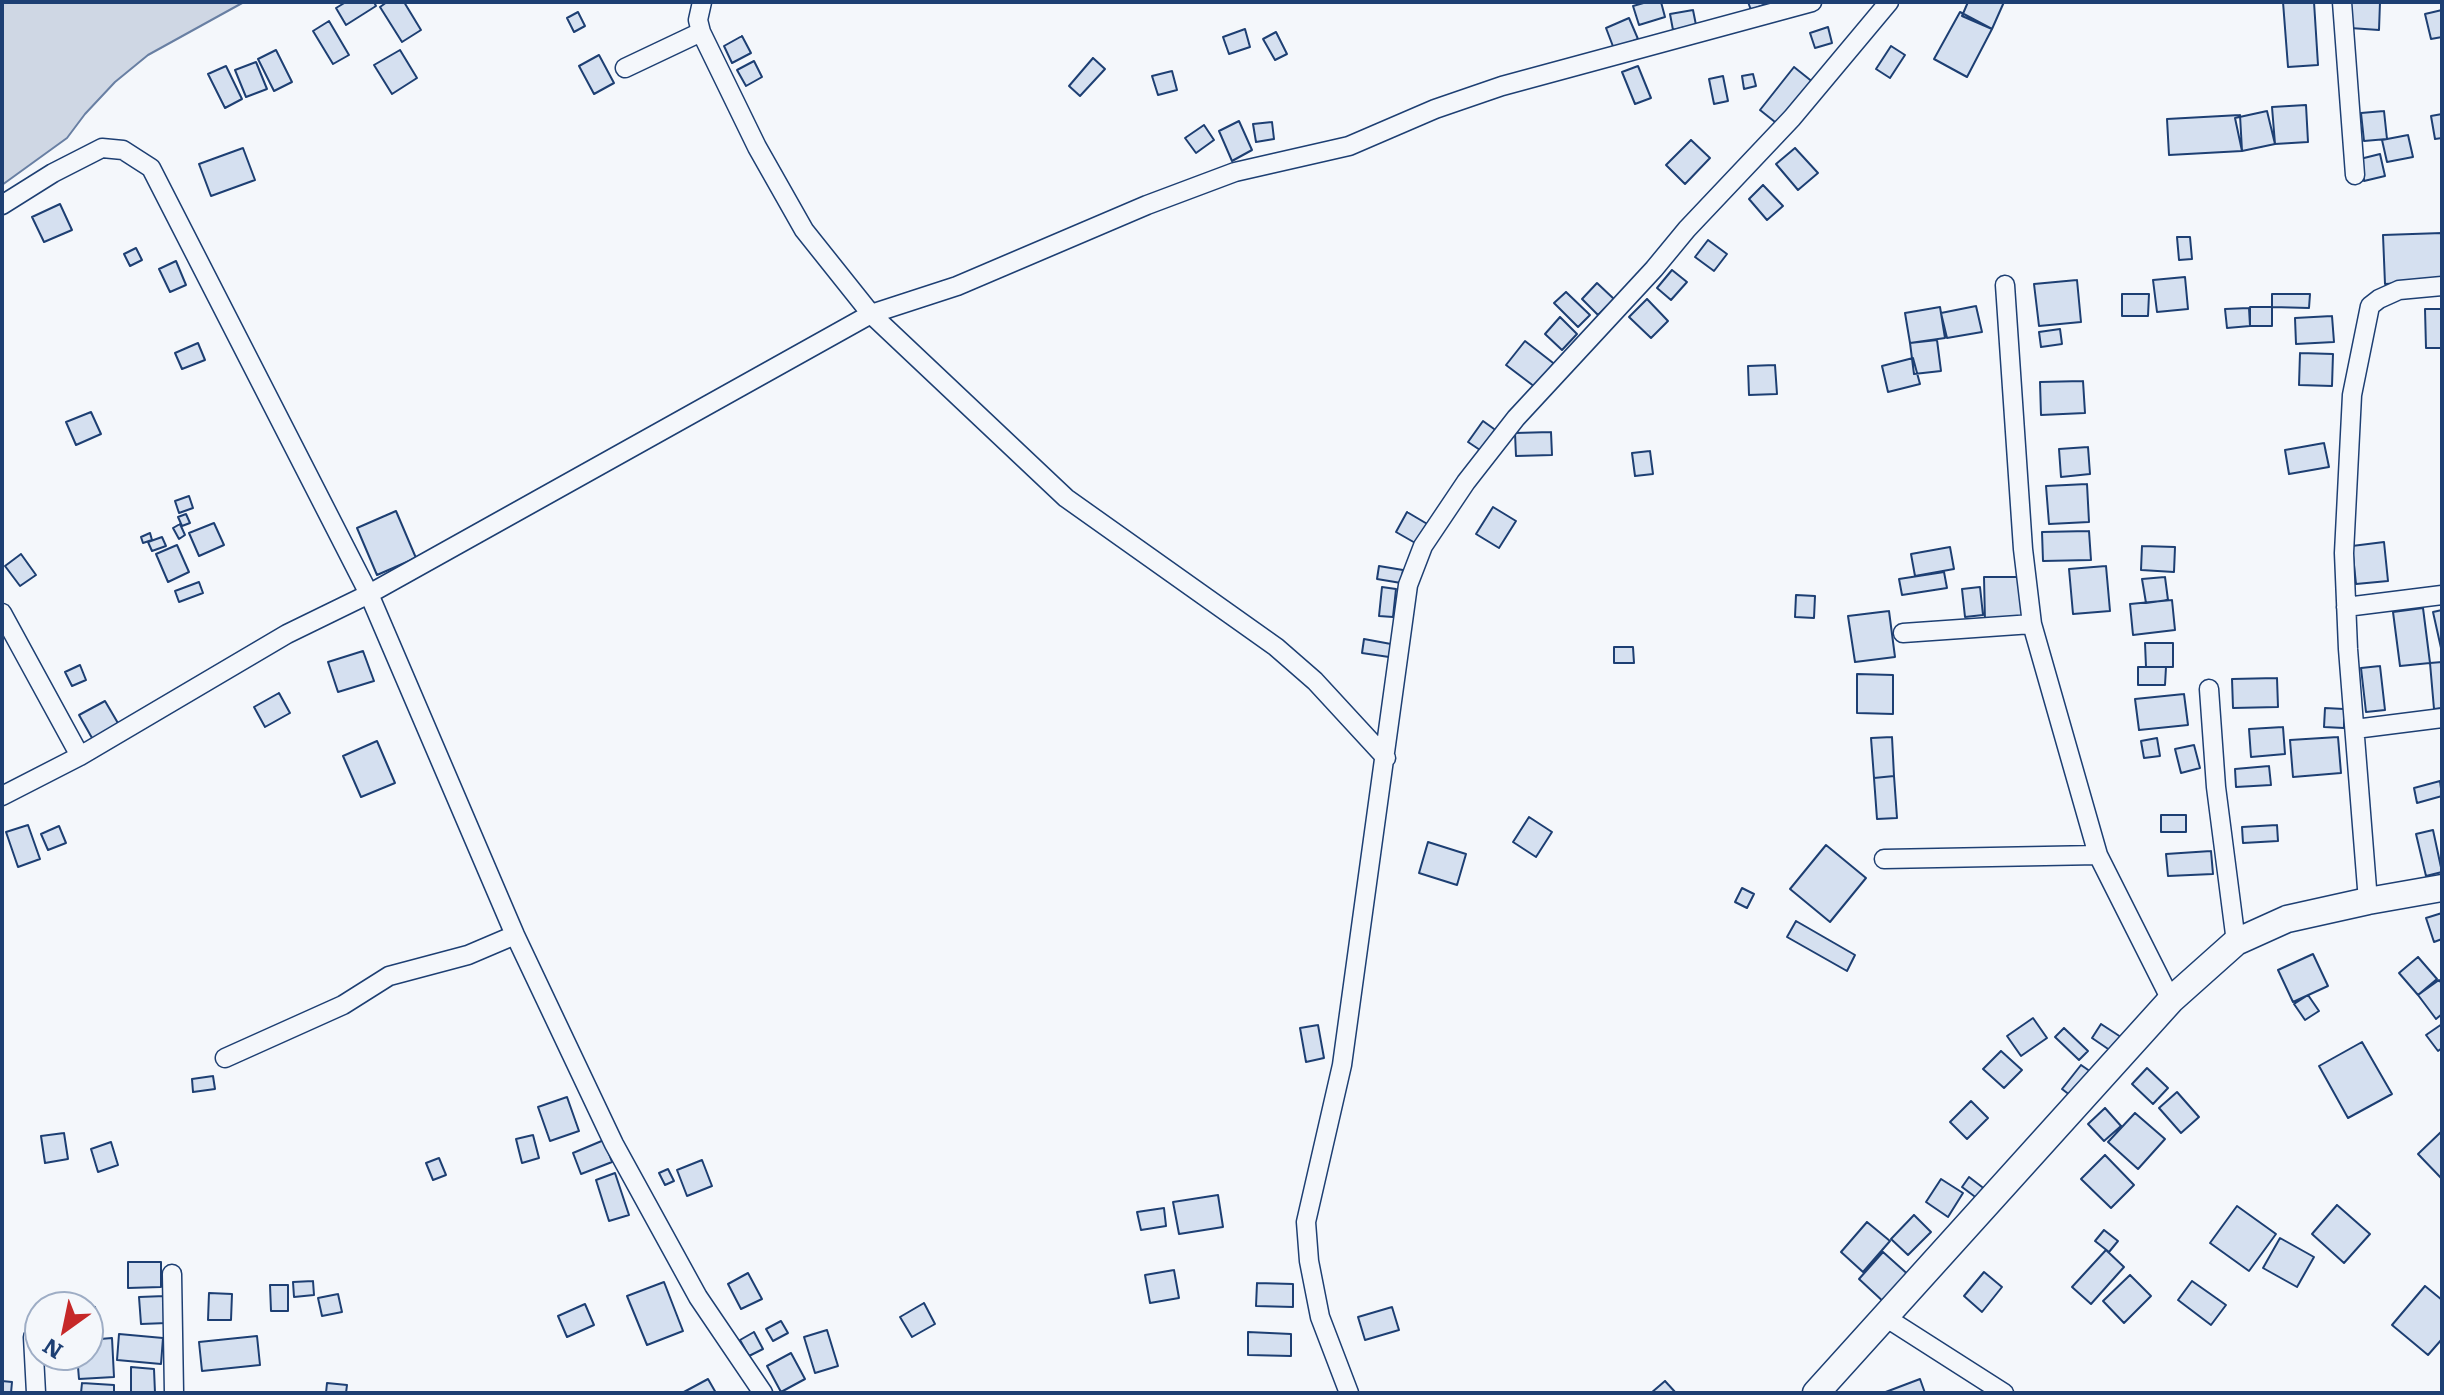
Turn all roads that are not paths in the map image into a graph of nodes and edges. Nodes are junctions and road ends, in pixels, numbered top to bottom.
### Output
1 (702, 2) edge
2 (1812, 2) edge
3 (1889, 2) edge
4 (2342, 2) edge
5 (701, 32) junction
6 (625, 68) dead end
7 (2355, 175) dead end
8 (2, 205) edge
9 (2005, 285) dead end
10 (2442, 286) edge
11 (871, 314) junction
12 (369, 594) junction
13 (2442, 595) edge
14 (2346, 607) junction
15 (2, 613) edge
16 (2032, 624) junction
17 (1903, 633) dead end
18 (2209, 689) dead end
19 (2442, 718) edge
20 (2355, 729) junction
21 (80, 756) junction
22 (1386, 758) junction
23 (2, 796) edge
24 (2098, 855) junction
25 (1884, 859) dead end
26 (2442, 888) edge
27 (2368, 901) junction
28 (515, 935) junction
29 (2236, 942) junction
30 (2171, 1000) junction
31 (225, 1058) dead end
32 (172, 1274) dead end
33 (1885, 1317) junction
34 (35, 1371) edge
35 (36, 1393) edge
36 (174, 1393) edge
37 (763, 1393) edge
38 (1349, 1393) edge
39 (1816, 1393) edge
40 (2004, 1393) edge

1 - 5 street
2 - 11 street
3 - 22 street
4 - 7 street
5 - 6 street
5 - 11 street
8 - 12 street
9 - 16 street
10 - 14 street
11 - 12 street
11 - 22 street
12 - 21 street
12 - 28 street
13 - 14 street
14 - 20 street
15 - 21 street
16 - 17 street
16 - 24 street
18 - 29 street
19 - 20 street
20 - 27 street
21 - 23 street
22 - 38 street
24 - 25 street
24 - 30 street
26 - 27 street
27 - 29 street
28 - 31 street
28 - 37 street
29 - 30 street
30 - 33 street
32 - 36 street
33 - 39 street
33 - 40 street
34 - 35 street

